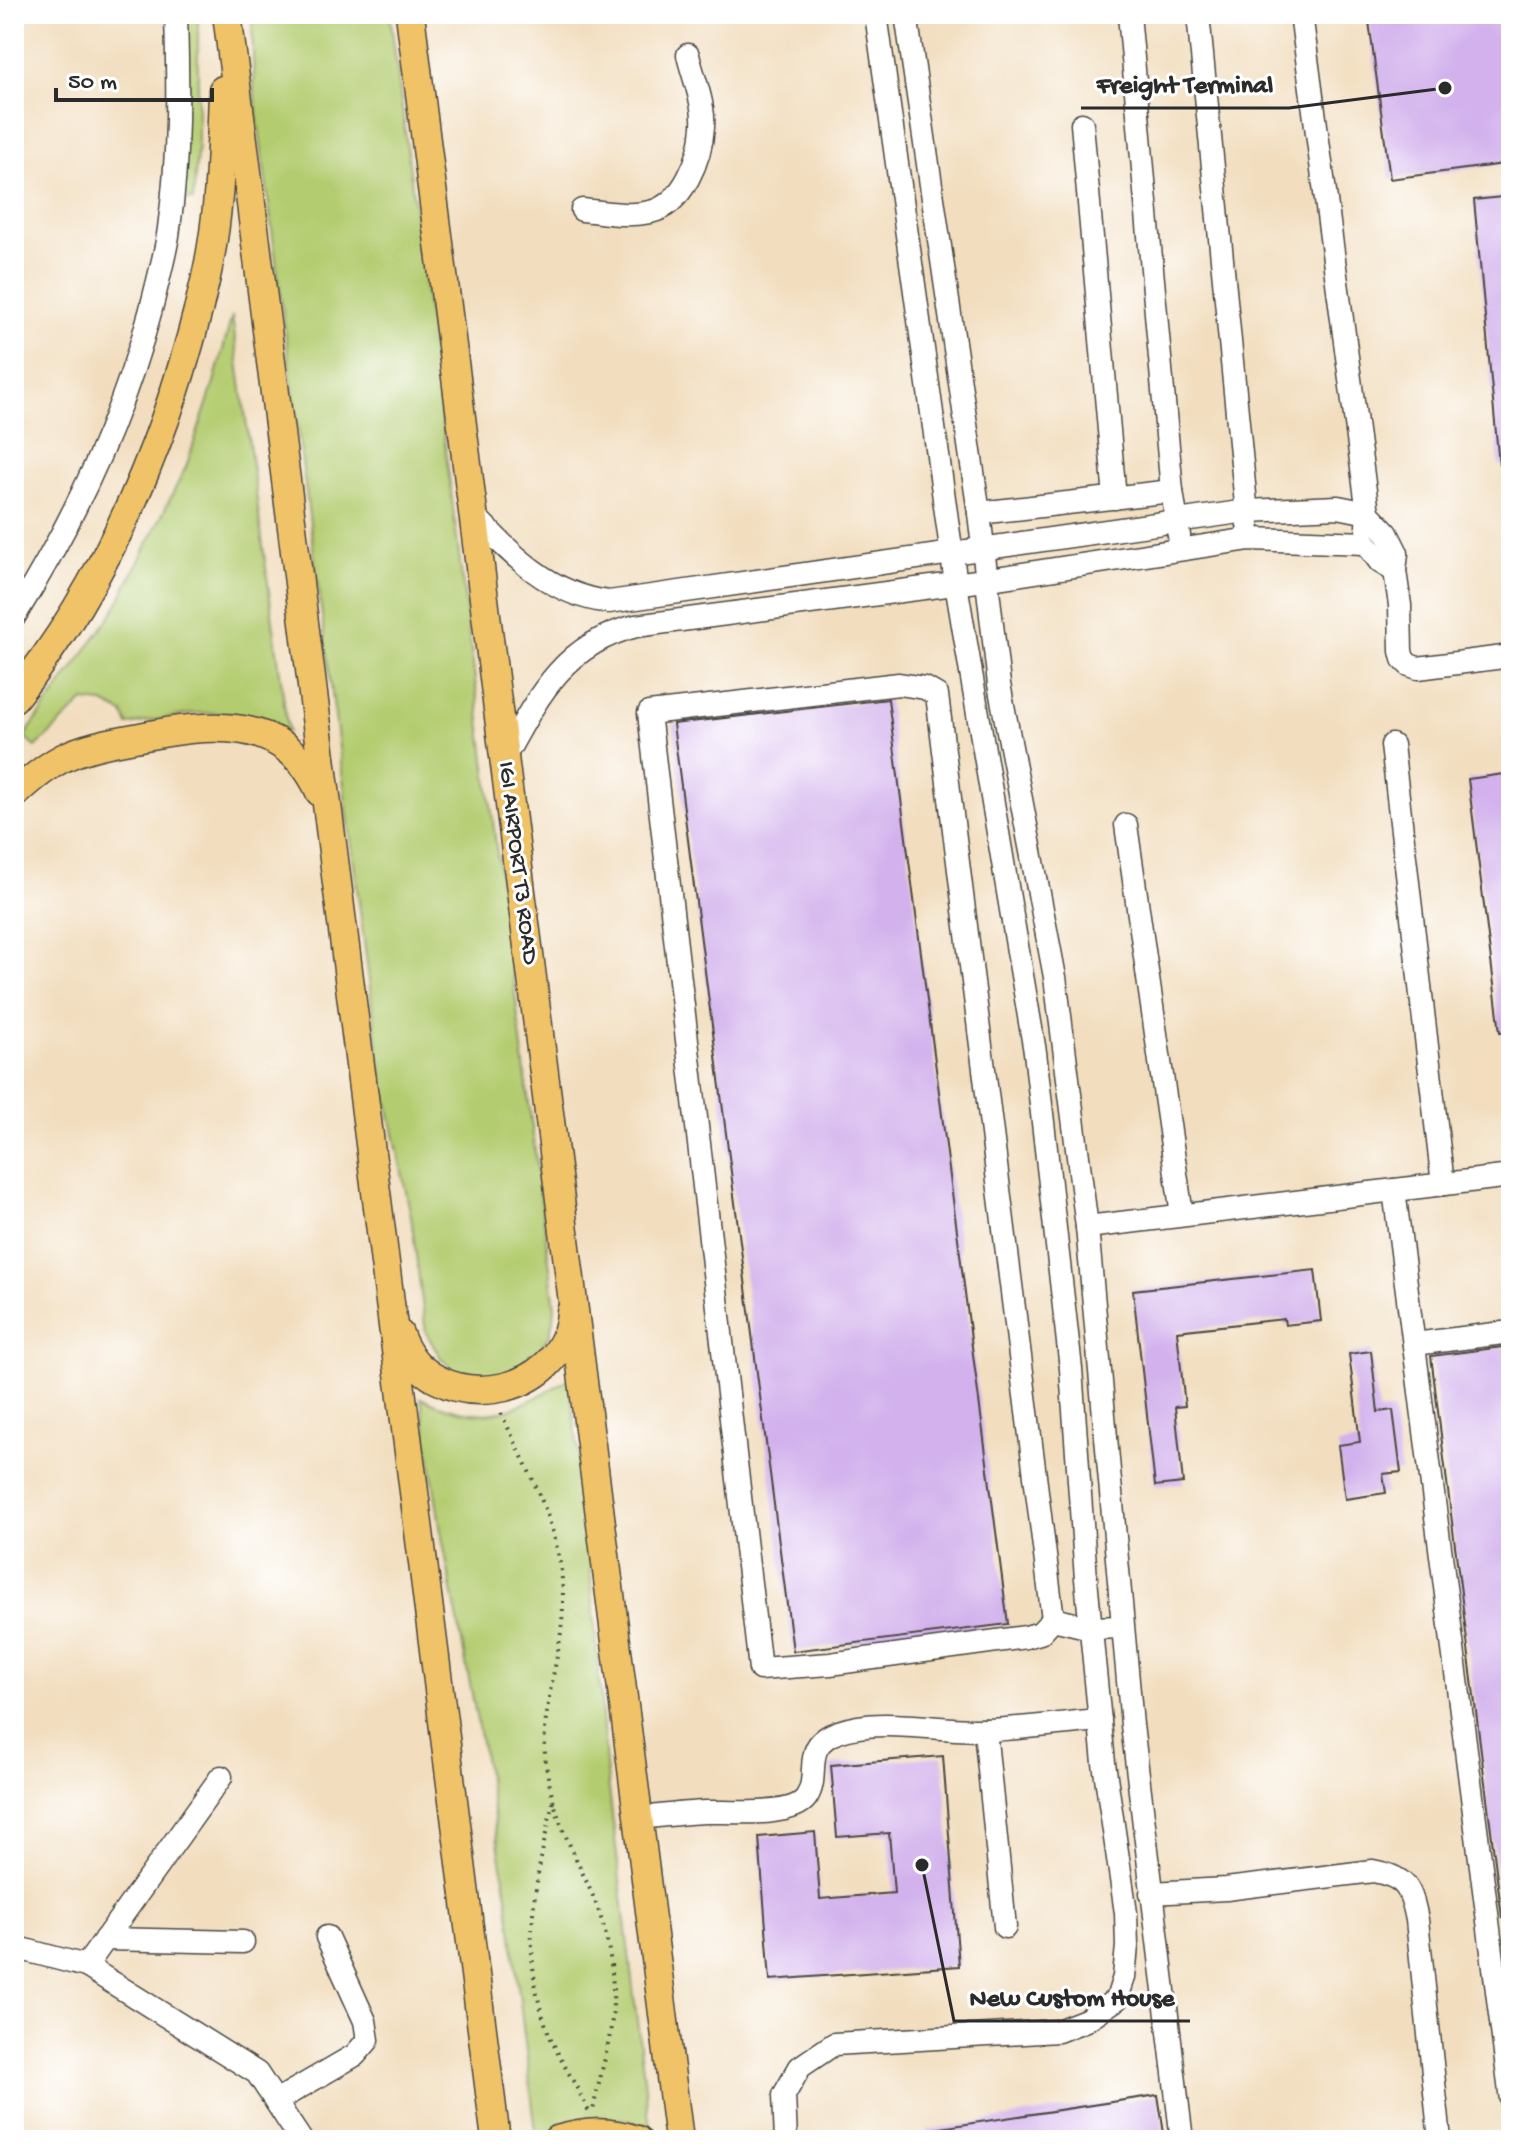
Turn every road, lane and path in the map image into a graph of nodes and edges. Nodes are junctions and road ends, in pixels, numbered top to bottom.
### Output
1 (176, 14) edge
2 (226, 14) edge
3 (410, 14) edge
4 (876, 14) edge
5 (906, 14) edge
6 (1129, 14) edge
7 (1198, 14) edge
8 (1301, 14) edge
9 (688, 55) dead end
10 (1082, 124) dead end
11 (582, 210) dead end
12 (1172, 491) junction
13 (1115, 498) junction
14 (1247, 511) junction
15 (979, 513) junction
16 (1368, 513) junction
17 (473, 514) junction
18 (1177, 521) junction
19 (1250, 539) junction
20 (1366, 543) junction
21 (983, 548) junction
22 (1181, 549) junction
23 (952, 553) junction
24 (1395, 571) junction
25 (986, 579) junction
26 (956, 584) junction
27 (14, 617) edge
28 (1511, 656) edge
29 (974, 691) junction
30 (937, 695) junction
31 (14, 698) edge
32 (1392, 745) dead end
33 (504, 758) junction
34 (14, 795) edge
35 (328, 812) junction
36 (1126, 825) dead end
37 (1511, 1176) edge
38 (1443, 1184) junction
39 (1394, 1190) junction
40 (1182, 1215) junction
41 (1087, 1227) junction
42 (572, 1291) junction
43 (392, 1315) junction
44 (1511, 1332) edge
45 (1414, 1344) junction
46 (501, 1413) dead end
47 (1053, 1619) junction
48 (1122, 1627) junction
49 (1091, 1628) junction
50 (1100, 1720) junction
51 (985, 1730) junction
52 (221, 1777) dead end
53 (553, 1801) junction
54 (638, 1818) junction
55 (1151, 1893) junction
56 (1005, 1927) dead end
57 (327, 1937) dead end
58 (105, 1939) junction
59 (243, 1942) dead end
60 (14, 1947) edge
61 (86, 1966) junction
62 (1511, 2100) edge
63 (276, 2101) junction
64 (301, 2140) edge
65 (496, 2140) edge
66 (557, 2140) edge
67 (637, 2140) edge
68 (679, 2140) edge
69 (786, 2140) edge
70 (1182, 2140) edge
71 (1440, 2140) edge

1 - 27 street
2 - 31 main road
2 - 35 main road
3 - 17 main road, IGI AIRPORT T3 ROAD
4 - 23 street
5 - 15 street
6 - 12 street
7 - 14 street
8 - 16 street
9 - 11 street
10 - 13 street
12 - 13 street
12 - 18 street
13 - 15 street
14 - 16 street
14 - 18 street
14 - 19 street
15 - 21 street
16 - 20 street
16 - 24 street
17 - 23 street
17 - 33 main road, IGI AIRPORT T3 ROAD
18 - 21 street
18 - 22 street
19 - 20 street
19 - 22 street
20 - 24 street
21 - 23 street
21 - 25 street
22 - 25 street
23 - 26 street
24 - 28 street
25 - 26 street
25 - 41 street
26 - 29 street
26 - 33 street
29 - 30 street
29 - 49 street
30 - 47 street
30 - 47 street
32 - 38 street
33 - 42 main road, IGI AIRPORT T3 ROAD
34 - 35 main road
35 - 43 main road
36 - 40 street
37 - 38 street
38 - 39 street
39 - 40 street
39 - 45 street
40 - 41 street
41 - 48 street
42 - 43 main road
42 - 54 main road
43 - 65 main road
44 - 45 street
45 - 62 street
46 - 53 path
47 - 49 street
48 - 49 street
48 - 55 street
49 - 50 street
50 - 51 street
50 - 69 street
51 - 54 street
51 - 56 street
52 - 58 street
53 - 53 path
54 - 68 main road
55 - 70 street
55 - 71 street
57 - 63 street
58 - 59 street
58 - 61 street
60 - 61 street
61 - 63 street
63 - 64 street
66 - 67 main road

